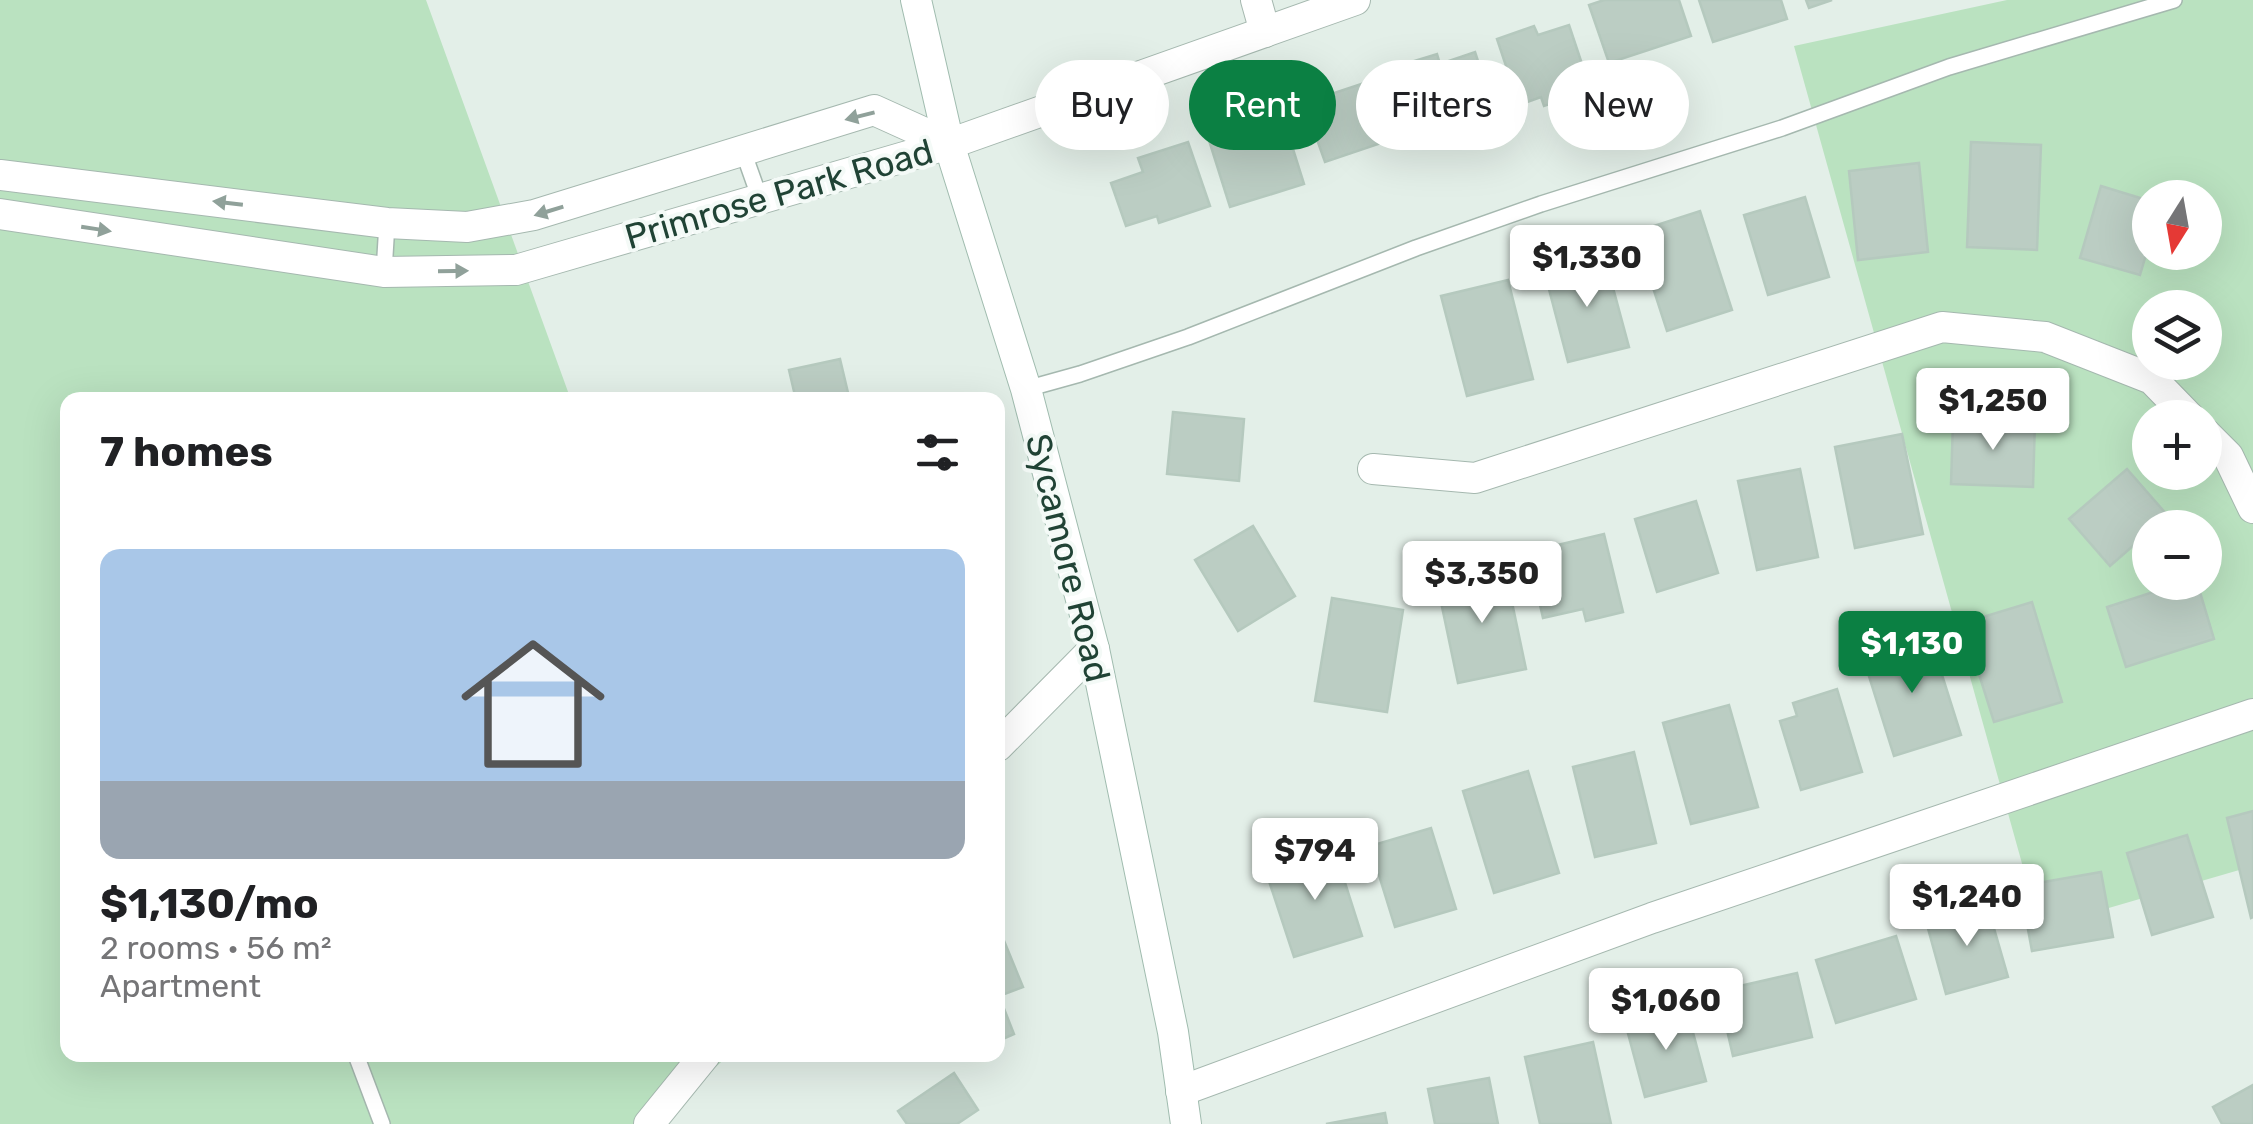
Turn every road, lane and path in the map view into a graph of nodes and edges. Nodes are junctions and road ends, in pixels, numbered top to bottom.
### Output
1 (916, 0) edge
2 (1256, 0) edge
3 (1354, 0) edge
4 (2174, 0) edge
5 (1265, 32) junction
6 (950, 144) junction
7 (743, 151) junction
8 (3, 176) edge
9 (760, 199) junction
10 (1, 214) edge
11 (387, 223) junction
12 (384, 272) junction
13 (1026, 388) junction
14 (2172, 400) edge
15 (2222, 450) edge
16 (1373, 469) dead end
17 (2253, 508) edge
18 (1094, 650) junction
19 (2253, 714) edge
20 (1005, 739) edge
21 (359, 1062) edge
22 (699, 1062) edge
23 (1181, 1091) junction
24 (382, 1124) edge
25 (649, 1124) edge
26 (1186, 1124) edge

1 - 6 street, Sycamore Road
2 - 5 street
3 - 5 street
4 - 13 lane
5 - 6 street
6 -> 7 street, Primrose Park Road
6 - 9 street, Primrose Park Road
6 - 13 street, Sycamore Road
7 - 9 lane
7 -> 11 street, Primrose Park Road
8 - 10 lane
11 -> 8 street, Primrose Park Road
12 -> 9 street, Primrose Park Road
10 -> 12 street, Primrose Park Road
11 - 12 lane
13 - 18 street, Sycamore Road
14 - 16 street
15 - 17 street
18 - 20 street
18 - 23 street, Sycamore Road
19 - 23 street
21 - 24 lane
22 - 25 street
23 - 26 street, Sycamore Road

